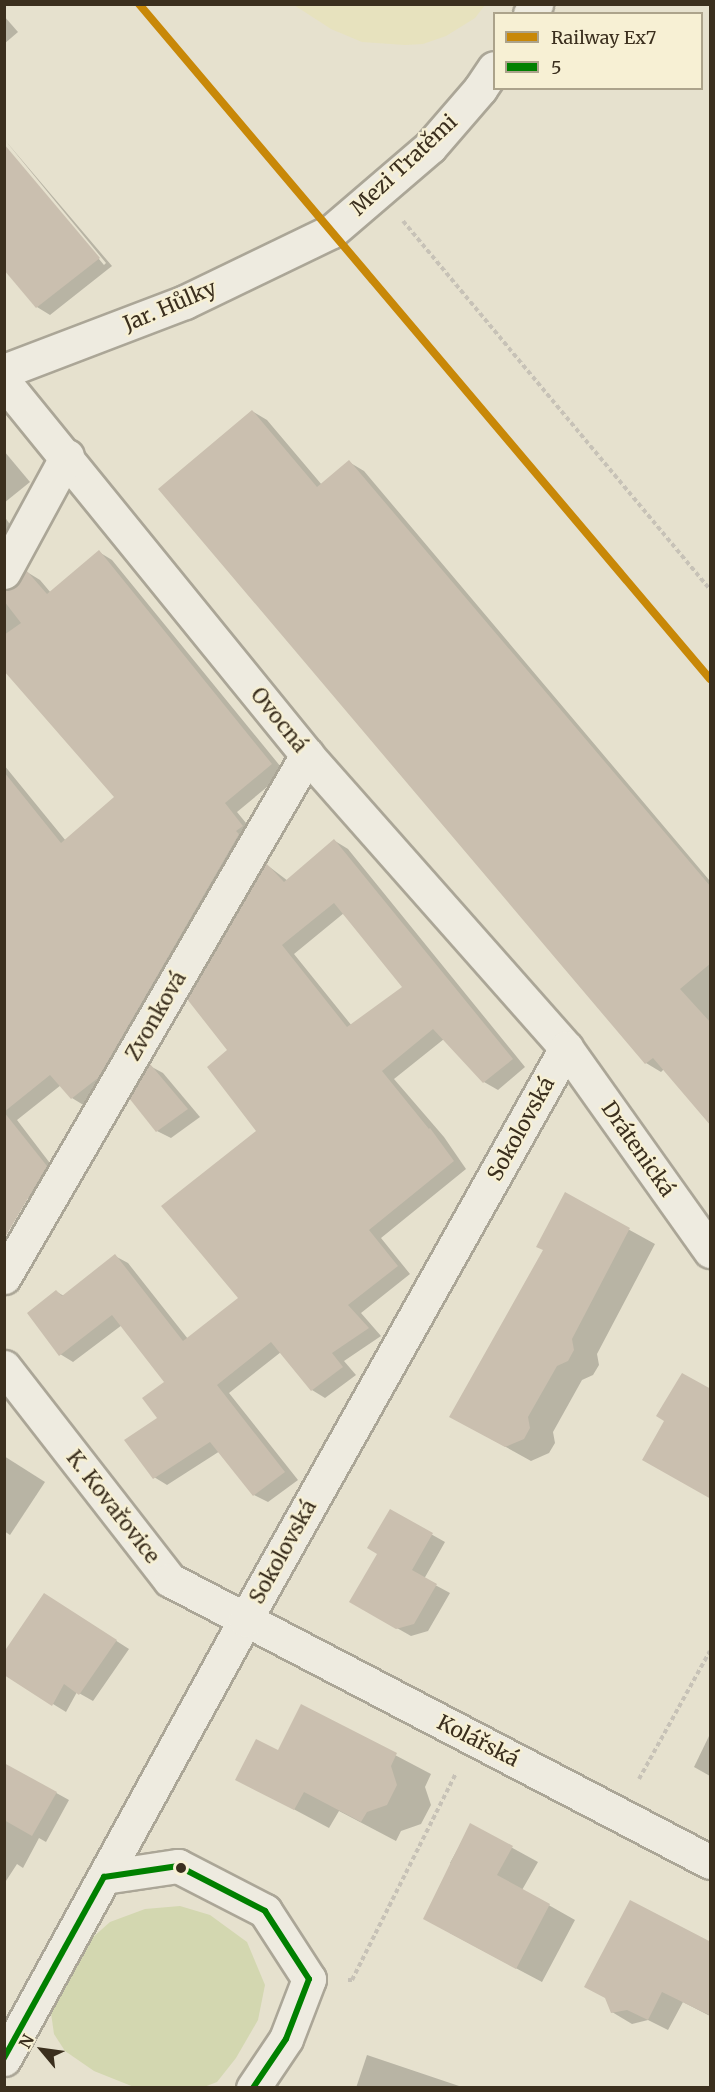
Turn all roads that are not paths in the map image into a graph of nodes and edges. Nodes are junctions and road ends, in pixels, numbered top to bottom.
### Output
1 (493, 71) edge
2 (332, 231) joint
3 (4, 371) edge
4 (4, 382) edge
5 (67, 456) junction
6 (4, 572) edge
7 (307, 755) junction
8 (566, 1048) junction
9 (711, 1251) edge
10 (4, 1277) edge
11 (4, 1367) edge
12 (245, 1620) junction
13 (711, 1862) edge
14 (104, 1878) junction
15 (4, 2060) edge
16 (253, 2088) edge

1 - 2 street, Mezi Tratěmi
2 - 3 street, Jar. Hůlky
4 - 5 street, Ovocná
5 - 6 street
5 - 7 street, Ovocná
7 - 8 street, Ovocná
7 - 10 street, Zvonková
8 - 9 street, Drátenická
8 - 12 street, Sokolovská
11 - 12 street, K. Kovařovice
12 - 13 street, Kolářská
12 - 14 street, Sokolovská
14 - 15 street, Sokolovská
14 - 16 street

